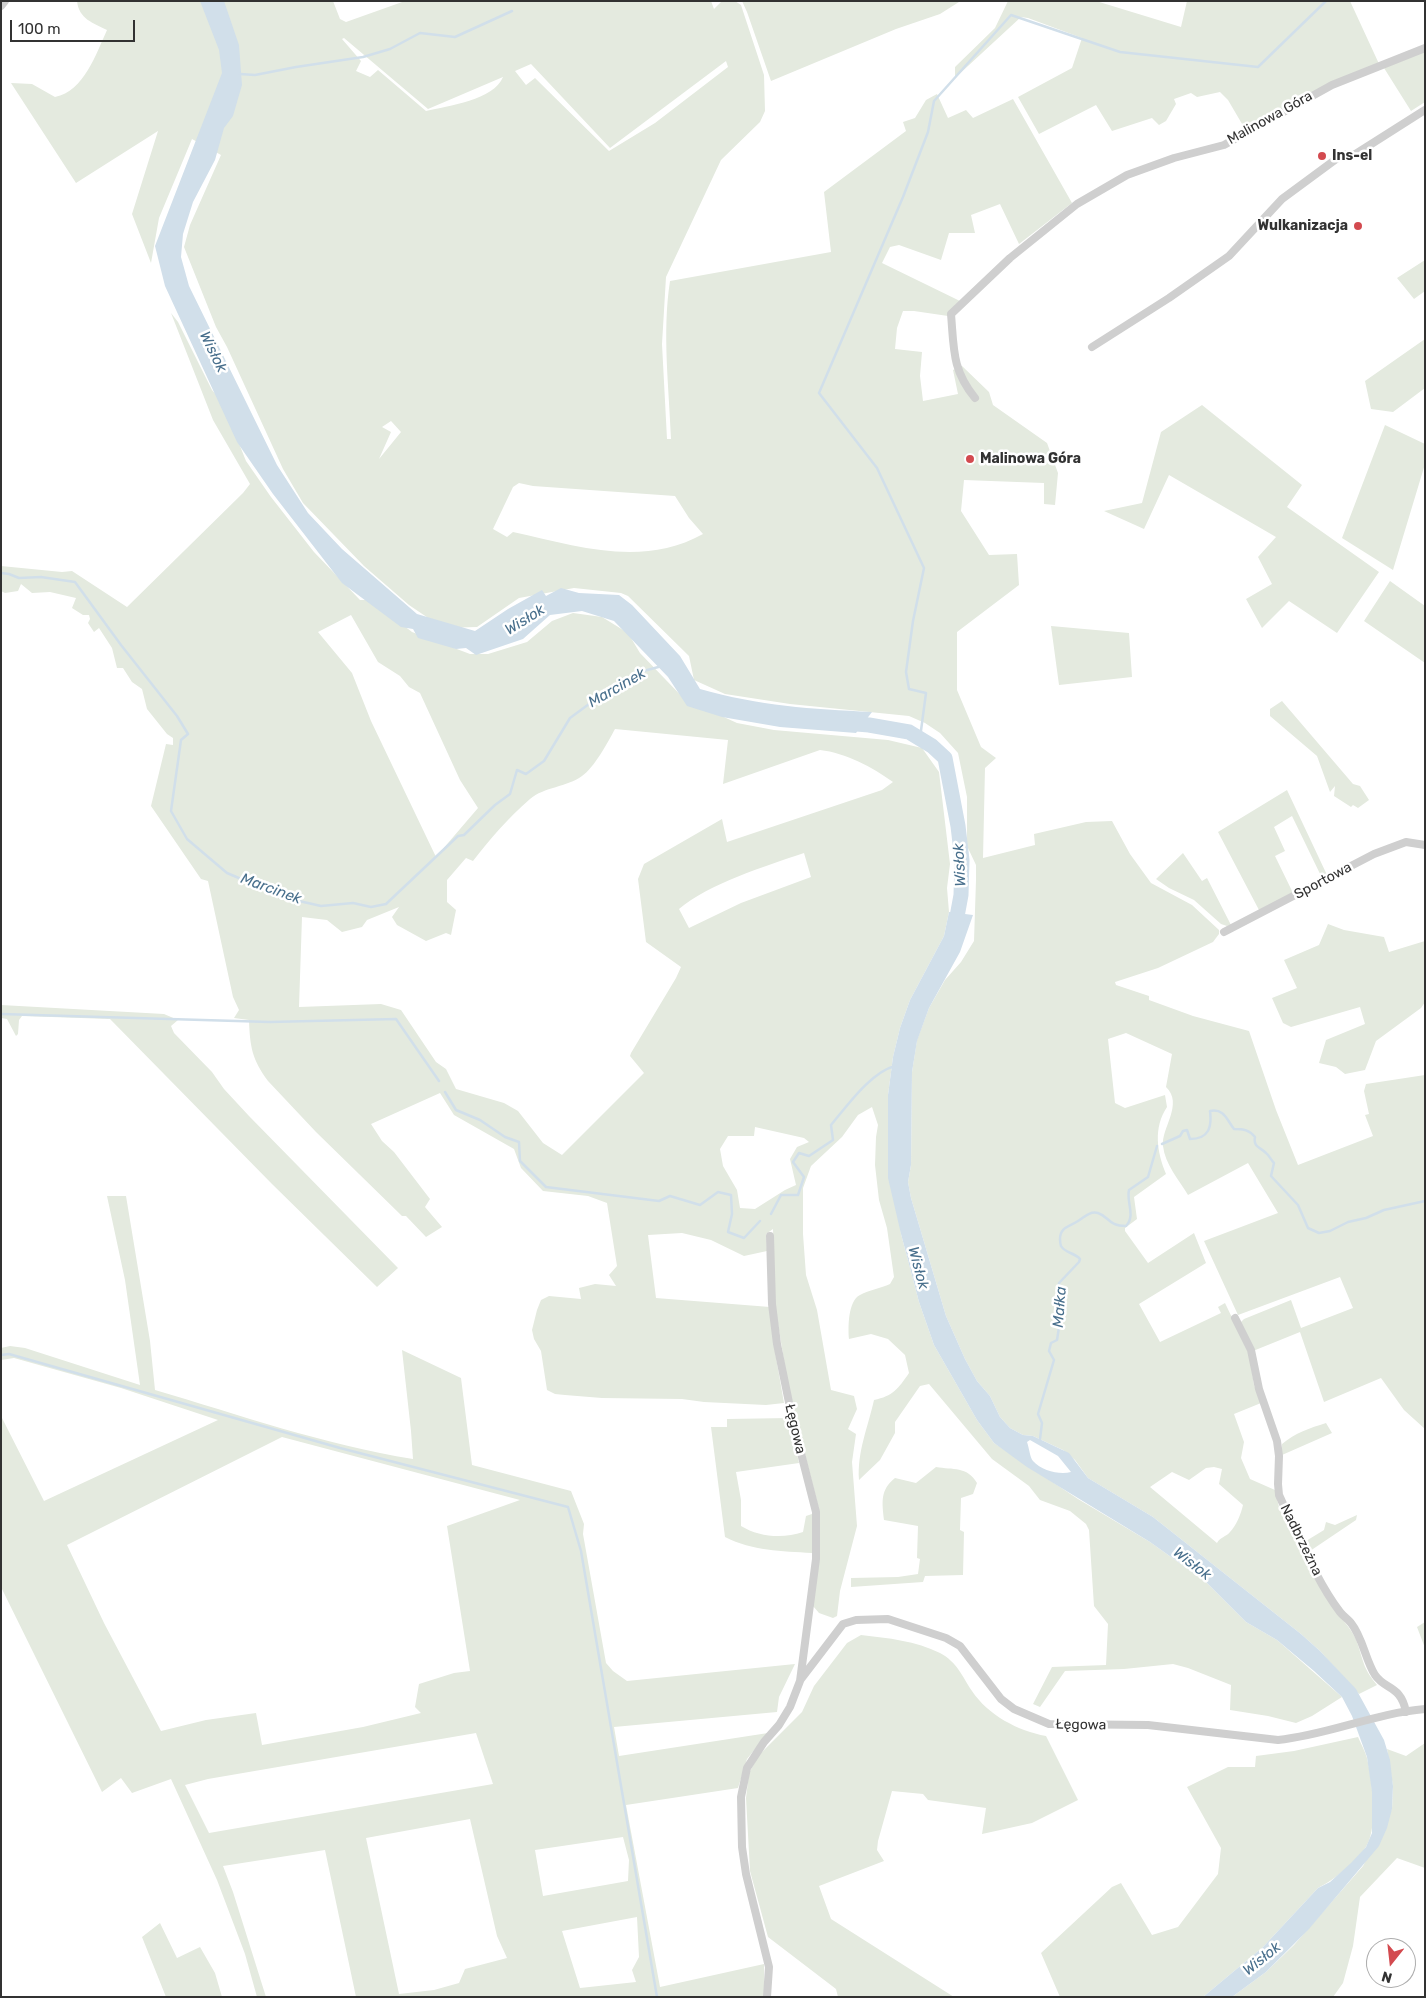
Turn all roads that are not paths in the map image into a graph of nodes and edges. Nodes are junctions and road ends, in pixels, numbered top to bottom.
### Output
1 (5, 1) edge
2 (1, 6) edge
3 (1425, 48) edge
4 (1425, 110) edge
5 (1092, 347) dead end
6 (974, 398) dead end
7 (1425, 846) edge
8 (1224, 932) dead end
9 (770, 1236) dead end
10 (1235, 1318) dead end
11 (800, 1681) junction
12 (1425, 1709) edge
13 (1406, 1712) junction
14 (767, 1997) edge

1 - 2 street
3 - 6 street, Malinowa Góra
4 - 5 street
7 - 8 street, Sportowa
9 - 11 street, Łęgowa
10 - 13 street, Nadbrzeżna
11 - 13 street, Łęgowa
11 - 14 street, Łęgowa
12 - 13 street, Łęgowa

